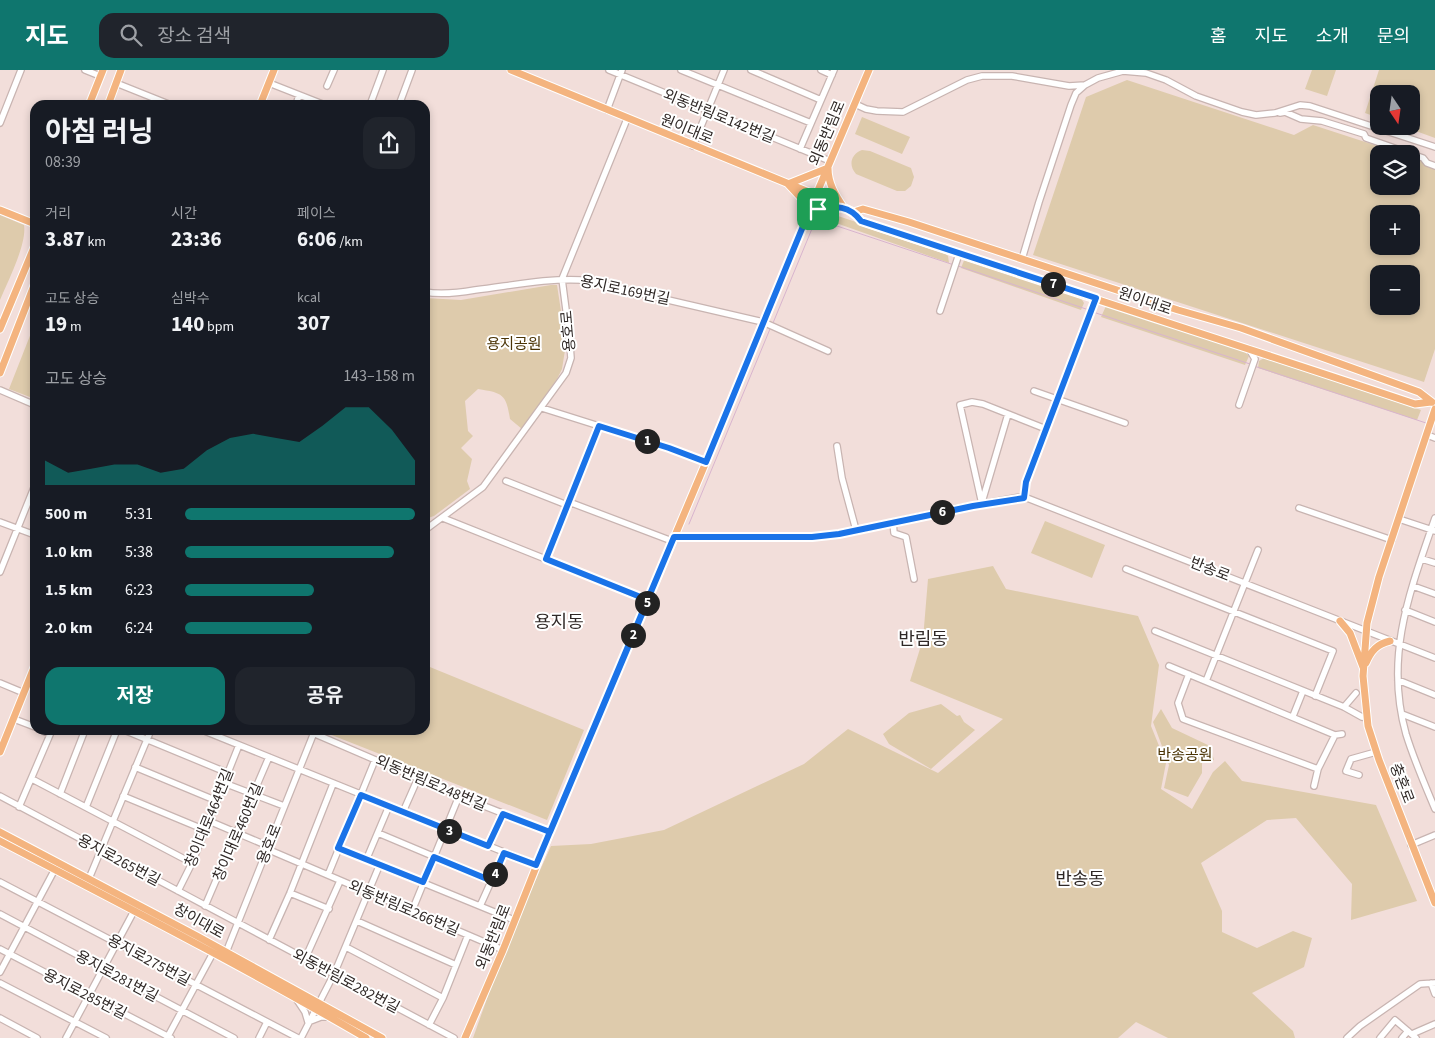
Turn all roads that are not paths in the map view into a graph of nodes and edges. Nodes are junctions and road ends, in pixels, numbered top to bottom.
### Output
1 (21, 70) edge
2 (85, 70) edge
3 (121, 70) edge
4 (274, 70) edge
5 (334, 70) edge
6 (383, 70) edge
7 (412, 70) edge
8 (511, 70) edge
9 (608, 70) edge
10 (681, 70) edge
11 (724, 70) edge
12 (751, 70) edge
13 (821, 70) edge
14 (869, 70) edge
15 (621, 72) edge
16 (833, 72) edge
17 (102, 73) edge
18 (116, 83) junction
19 (269, 83) junction
20 (718, 85) junction
21 (1085, 85) junction
22 (327, 86) dead end
23 (299, 95) junction
24 (91, 100) edge
25 (110, 100) edge
26 (158, 100) edge
27 (262, 100) edge
28 (298, 100) edge
29 (312, 100) edge
30 (372, 100) edge
31 (401, 100) edge
32 (821, 100) junction
33 (855, 104) junction
34 (607, 110) junction
35 (707, 110) junction
36 (1276, 113) junction
37 (627, 119) junction
38 (0, 123) edge
39 (811, 123) junction
40 (693, 146) junction
41 (1435, 147) edge
42 (800, 149) junction
43 (829, 165) junction
44 (1435, 166) edge
45 (788, 184) junction
46 (816, 195) junction
47 (844, 208) junction
48 (0, 210) edge
49 (854, 212) junction
50 (806, 219) junction
51 (30, 222) edge
52 (959, 254) junction
53 (30, 257) edge
54 (1022, 259) junction
55 (562, 279) junction
56 (430, 293) edge
57 (30, 296) edge
58 (1096, 298) junction
59 (940, 311) dead end
60 (765, 323) junction
61 (0, 329) edge
62 (1248, 348) junction
63 (828, 351) dead end
64 (1275, 356) junction
65 (1255, 359) junction
66 (0, 373) edge
67 (0, 390) edge
68 (1034, 391) dead end
69 (1057, 400) junction
70 (30, 403) edge
71 (1433, 403) edge
72 (1239, 405) dead end
73 (542, 408) junction
74 (1435, 409) edge
75 (1008, 414) junction
76 (1125, 423) dead end
77 (599, 426) junction
78 (1046, 429) junction
79 (1427, 434) junction
80 (1435, 438) edge
81 (837, 446) dead end
82 (706, 462) junction
83 (506, 481) dead end
84 (30, 498) edge
85 (1024, 498) junction
86 (568, 504) junction
87 (982, 504) junction
88 (1299, 508) dead end
89 (443, 518) junction
90 (1435, 518) edge
91 (1399, 520) junction
92 (0, 522) edge
93 (893, 522) junction
94 (430, 527) edge
95 (18, 528) junction
96 (856, 530) junction
97 (1433, 531) edge
98 (30, 533) edge
99 (673, 539) junction
100 (1392, 540) junction
101 (1258, 550) dead end
102 (546, 559) junction
103 (1422, 559) junction
104 (1435, 563) edge
105 (1126, 569) dead end
106 (0, 572) edge
107 (914, 579) dead end
108 (1246, 583) junction
109 (1412, 586) junction
110 (1435, 594) edge
111 (648, 600) junction
112 (1405, 610) junction
113 (1234, 612) junction
114 (1340, 621) junction
115 (1435, 622) edge
116 (1366, 631) junction
117 (1155, 632) dead end
118 (1390, 640) junction
119 (1399, 644) junction
120 (1216, 656) junction
121 (1435, 658) edge
122 (1169, 666) dead end
123 (1364, 668) junction
124 (1189, 674) junction
125 (30, 678) edge
126 (1398, 680) junction
127 (1206, 681) junction
128 (0, 682) edge
129 (1303, 691) junction
130 (24, 693) junction
131 (1356, 693) dead end
132 (1435, 695) edge
133 (1315, 696) junction
134 (1344, 708) junction
135 (1402, 714) junction
136 (1293, 716) junction
137 (1362, 717) dead end
138 (14, 719) junction
139 (30, 726) edge
140 (1435, 727) edge
141 (1334, 734) junction
142 (1342, 734) dead end
143 (50, 735) edge
144 (83, 735) edge
145 (115, 735) edge
146 (137, 735) edge
147 (149, 735) edge
148 (220, 735) edge
149 (313, 735) edge
150 (323, 735) edge
151 (147, 739) junction
152 (239, 745) junction
153 (0, 752) edge
154 (1376, 752) junction
155 (269, 757) junction
156 (375, 760) junction
157 (135, 767) junction
158 (299, 769) junction
159 (1318, 769) junction
160 (228, 773) junction
161 (1359, 775) dead end
162 (418, 778) junction
163 (32, 779) junction
164 (224, 783) junction
165 (334, 784) junction
166 (1314, 786) dead end
167 (60, 794) junction
168 (254, 794) junction
169 (361, 795) junction
170 (0, 796) edge
171 (123, 796) junction
172 (459, 796) junction
173 (217, 801) junction
174 (19, 806) junction
175 (284, 806) junction
176 (389, 806) junction
177 (86, 807) junction
178 (1435, 809) edge
179 (403, 812) junction
180 (503, 814) junction
181 (112, 821) junction
182 (209, 822) junction
183 (446, 829) junction
184 (205, 830) junction
185 (0, 832) edge
186 (550, 832) junction
187 (378, 833) junction
188 (238, 834) junction
189 (1435, 835) edge
190 (0, 841) edge
191 (1411, 845) junction
192 (488, 846) junction
193 (268, 848) junction
194 (338, 848) junction
195 (101, 850) junction
196 (504, 853) junction
197 (434, 857) junction
198 (367, 858) junction
199 (192, 863) junction
200 (302, 864) junction
201 (380, 864) junction
202 (536, 865) junction
203 (54, 869) junction
204 (328, 875) junction
205 (340, 880) junction
206 (492, 881) junction
207 (0, 882) edge
208 (87, 882) junction
209 (423, 882) junction
210 (178, 891) junction
211 (290, 893) junction
212 (368, 894) junction
213 (37, 901) junction
214 (1435, 903) edge
215 (205, 906) junction
216 (480, 906) junction
217 (329, 909) junction
218 (134, 910) junction
219 (412, 911) junction
220 (0, 914) edge
221 (514, 920) junction
222 (357, 921) junction
223 (238, 923) junction
224 (24, 927) junction
225 (468, 935) junction
226 (269, 940) junction
227 (116, 943) junction
228 (346, 947) junction
229 (0, 949) edge
230 (503, 950) junction
231 (213, 953) junction
232 (9, 954) junction
233 (225, 956) junction
234 (305, 959) junction
235 (456, 964) junction
236 (103, 968) junction
237 (0, 972) edge
238 (334, 974) junction
239 (0, 983) edge
240 (1433, 983) edge
241 (196, 984) junction
242 (1435, 994) edge
243 (88, 995) junction
244 (295, 998) junction
245 (443, 998) junction
246 (318, 1006) junction
247 (182, 1010) junction
248 (330, 1017) junction
249 (0, 1018) edge
250 (74, 1022) junction
251 (267, 1022) junction
252 (308, 1022) junction
253 (1435, 1024) edge
254 (429, 1025) junction
255 (1412, 1034) edge
256 (37, 1038) edge
257 (66, 1038) edge
258 (106, 1038) edge
259 (169, 1038) edge
260 (234, 1038) edge
261 (258, 1038) edge
262 (300, 1038) edge
263 (366, 1038) edge
264 (382, 1038) edge
265 (454, 1038) edge
266 (464, 1038) edge
267 (1347, 1038) edge
268 (1380, 1038) edge
269 (1402, 1038) edge

1 - 38 street
2 - 17 street
3 - 18 main road
4 - 19 main road
5 - 22 street
6 - 30 street
7 - 31 street
8 - 34 main road, 원이대로
9 - 15 street, 외동반림로142번길
10 - 20 street
11 - 20 street
12 - 32 street
13 - 16 street
14 - 33 main road, 외동반림로
15 - 34 street
15 - 35 street, 외동반림로142번길
16 - 32 street
17 - 24 main road
18 - 25 main road
18 - 26 street
19 - 23 street
19 - 27 main road
20 - 35 street
20 - 39 street
21 - 33 street
21 - 36 street
21 - 54 street
23 - 28 street
23 - 29 street
32 - 39 street
33 - 43 main road, 외동반림로
34 - 37 main road, 원이대로
35 - 40 street
35 - 42 street, 외동반림로142번길
36 - 41 street
36 - 44 street
37 - 40 main road, 원이대로
37 - 55 street
39 - 42 street
40 - 45 main road, 원이대로
42 - 43 street, 외동반림로142번길
43 - 45 main road
43 - 46 main road, 외동반림로
43 - 47 main road
45 - 46 main road, 원이대로
45 - 50 main road
46 - 47 main road, 원이대로
46 - 50 main road, 외동반림로
47 - 49 main road, 원이대로
47 - 50 main road
48 - 51 main road
49 - 52 main road, 원이대로
49 - 54 main road, 원이대로
50 - 60 main road, 외동반림로
52 - 58 main road, 원이대로
52 - 59 street
53 - 61 main road
54 - 71 main road, 원이대로
55 - 56 street, 용지로169번길
55 - 60 street, 용지로169번길
55 - 73 street, 용호로
57 - 66 main road
58 - 62 main road, 원이대로
58 - 69 street
60 - 63 street, 용지로169번길
60 - 82 main road, 외동반림로
62 - 64 main road, 원이대로
62 - 65 street
64 - 65 street
64 - 71 main road, 원이대로
65 - 72 street
67 - 70 street
68 - 69 street
69 - 76 street
69 - 78 street
73 - 77 street
73 - 89 street, 용호로
74 - 79 main road, 충혼로
75 - 78 street
75 - 87 street
75 - 87 street
77 - 82 street
77 - 86 street
78 - 85 street
79 - 80 street
79 - 91 main road, 충혼로
81 - 96 street
82 - 99 main road, 외동반림로
83 - 86 street
84 - 95 street
85 - 87 street, 반송로
85 - 108 street, 반송로
86 - 99 street
86 - 102 street
87 - 93 street, 반송로
88 - 100 street
89 - 94 street, 용호로
89 - 102 street
90 - 97 street
91 - 97 street
91 - 100 main road, 충혼로
92 - 95 street
93 - 96 street, 반송로
93 - 107 street
95 - 98 street
95 - 106 street
96 - 99 street, 반송로
97 - 103 street
99 - 111 main road, 외동반림로
100 - 116 main road, 충혼로
101 - 108 street
102 - 111 street
103 - 104 street
103 - 109 street
105 - 113 street
108 - 113 street
108 - 114 street, 반송로
109 - 110 street
109 - 112 street
111 - 186 main road, 외동반림로
112 - 115 street
112 - 119 street
113 - 120 street
113 - 133 street
114 - 116 street, 반송로
114 - 123 main road, 충혼로
116 - 118 street, 반송로
116 - 123 main road, 충혼로
117 - 120 street
118 - 119 street, 반송로
118 - 123 main road
119 - 121 street, 반송로
119 - 126 street
120 - 127 street
120 - 129 street
122 - 124 street
123 - 154 main road, 충혼로
124 - 127 street
124 - 159 street
125 - 130 main road
126 - 132 street
126 - 135 street
127 - 136 street
128 - 130 street
129 - 133 street
129 - 136 street
130 - 138 main road
131 - 134 street
133 - 134 street
134 - 137 street
135 - 140 street
135 - 178 street
136 - 141 street
138 - 139 street
138 - 153 main road
141 - 142 street
141 - 159 street
143 - 163 street
144 - 167 street
145 - 177 street
146 - 151 street
147 - 151 street
148 - 152 street
149 - 158 street, 용호로
150 - 156 street, 외동반림로248번길
151 - 157 street
151 - 160 street
152 - 155 street
152 - 160 street, 창이대로464번길
154 - 161 street
154 - 191 main road, 충혼로
155 - 158 street
155 - 168 street, 창이대로460번길
156 - 162 street, 외동반림로248번길
156 - 169 street
157 - 171 street
157 - 173 street
158 - 165 street
158 - 175 street, 용호로
159 - 166 street
160 - 164 street, 창이대로464번길
162 - 172 street, 외동반림로248번길
162 - 179 street
163 - 167 street
163 - 174 street
164 - 168 street
164 - 173 street, 창이대로464번길
165 - 169 street
165 - 200 street
167 - 177 street
168 - 175 street
168 - 188 street, 창이대로460번길
169 - 176 street
169 - 194 street
170 - 174 street, 용지로265번길
171 - 181 street
171 - 184 street
172 - 180 street, 외동반림로248번길
172 - 183 street
173 - 182 street, 창이대로464번길
174 - 195 street, 용지로265번길
175 - 193 street, 용호로
176 - 179 street
176 - 187 street
177 - 181 street
179 - 183 street
180 - 186 street, 외동반림로248번길
180 - 192 street
181 - 195 street
181 - 199 street
182 - 184 street, 창이대로464번길
182 - 188 street, 외동반림로266번길
183 - 192 street
183 - 197 street
184 - 199 street, 창이대로464번길
185 - 208 main road, 창이대로
186 - 202 main road, 외동반림로
187 - 197 street
187 - 198 street
188 - 193 street, 외동반림로266번길
188 - 215 street, 창이대로460번길
189 - 191 street
190 - 203 main road, 창이대로
191 - 214 main road, 충혼로
192 - 196 street
193 - 200 street, 외동반림로266번길
193 - 223 street, 용호로
194 - 198 street
194 - 204 street
195 - 208 street
195 - 210 street, 용지로265번길
196 - 202 street
196 - 206 street
197 - 206 street
197 - 209 street
198 - 201 street
199 - 210 street, 창이대로464번길
200 - 204 street, 외동반림로266번길
200 - 211 street
201 - 209 street
201 - 212 street
202 - 221 main road, 외동반림로
203 - 208 main road, 창이대로
203 - 213 street
204 - 205 street, 외동반림로266번길
205 - 212 street, 외동반림로266번길
205 - 217 street, 외동반림로266번길
206 - 216 street
207 - 213 street, 용지로275번길
208 - 218 main road, 창이대로
208 - 233 main road, 창이대로
209 - 216 street
209 - 219 street
210 - 215 street, 용지로265번길
211 - 217 street
211 - 226 street
212 - 219 street, 외동반림로266번길
212 - 222 street
213 - 224 street
213 - 227 street, 용지로275번길
215 - 223 street, 용지로265번길
216 - 221 street
217 - 234 street, 외동반림로266번길
218 - 227 street
218 - 231 main road, 창이대로
219 - 225 street, 외동반림로266번길
220 - 224 street, 용지로281번길
221 - 230 main road, 외동반림로
222 - 228 street
222 - 235 street
223 - 226 street, 외동반림로282번길
223 - 233 street, 용호로
224 - 232 street
224 - 236 street, 용지로281번길
225 - 230 street, 외동반림로266번길
225 - 235 street, 외동반림로266번길
226 - 234 street, 외동반림로282번길
227 - 236 street
227 - 241 street, 용지로275번길
228 - 238 street
228 - 245 street
229 - 232 street, 용지로285번길
230 - 266 main road, 외동반림로
231 - 233 main road, 창이대로
231 - 241 street
232 - 237 street
232 - 243 street, 용지로285번길
233 - 244 main road, 창이대로
233 - 246 main road, 창이대로
234 - 238 street, 외동반림로282번길
235 - 245 street, 외동반림로266번길
236 - 243 street
236 - 247 street, 용지로281번길
238 - 246 street
238 - 254 street, 외동반림로282번길
239 - 250 street
240 - 242 street
240 - 267 street
241 - 247 street
241 - 251 street, 용지로275번길
243 - 250 street
243 - 259 street, 용지로285번길
244 - 246 main road, 창이대로
244 - 252 street
245 - 254 street, 외동반림로266번길
246 - 248 main road, 창이대로
246 - 252 street
246 - 264 main road, 창이대로
247 - 259 street
247 - 260 street, 용지로281번길
248 - 252 street
248 - 263 main road, 창이대로
249 - 256 street
250 - 257 street
250 - 258 street
251 - 261 street
251 - 262 street, 용지로275번길
252 - 262 street
253 - 255 street
254 - 265 street, 외동반림로282번길
255 - 268 street
255 - 269 street

